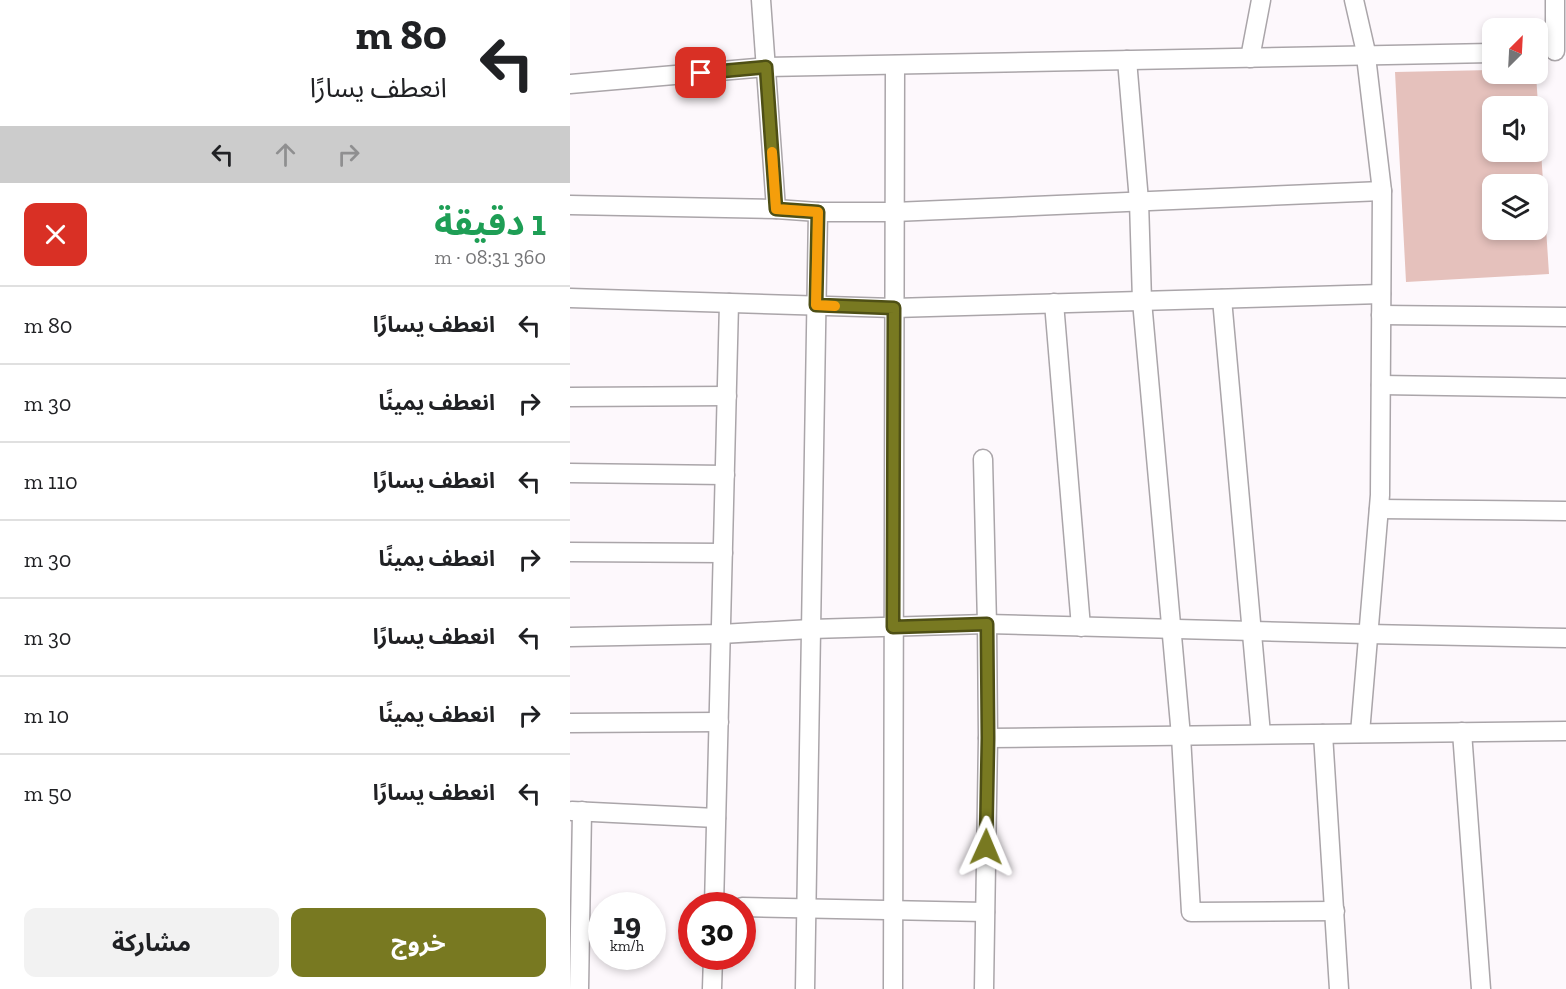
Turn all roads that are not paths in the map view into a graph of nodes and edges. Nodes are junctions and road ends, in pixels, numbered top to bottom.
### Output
1 (761, 0) edge
2 (1261, 0) edge
3 (1354, 0) edge
4 (1555, 0) edge
5 (1553, 51) edge
6 (1482, 53) edge
7 (1366, 56) junction
8 (1250, 58) junction
9 (1127, 60) junction
10 (895, 65) junction
11 (766, 67) junction
12 (570, 84) edge
13 (1382, 191) junction
14 (1139, 201) junction
15 (570, 205) edge
16 (776, 209) junction
17 (818, 212) junction
18 (894, 212) junction
19 (1381, 294) junction
20 (570, 298) edge
21 (1222, 299) junction
22 (1142, 301) junction
23 (729, 303) junction
24 (1054, 303) junction
25 (816, 305) junction
26 (894, 308) junction
27 (1381, 315) junction
28 (1566, 317) edge
29 (1381, 385) junction
30 (1566, 388) edge
31 (727, 396) junction
32 (570, 397) edge
33 (983, 459) dead end
34 (570, 473) edge
35 (725, 475) junction
36 (1379, 508) junction
37 (1566, 511) edge
38 (570, 552) edge
39 (723, 553) junction
40 (987, 624) junction
41 (893, 627) junction
42 (1081, 627) junction
43 (811, 629) junction
44 (1171, 629) junction
45 (1251, 631) junction
46 (721, 634) junction
47 (1368, 634) junction
48 (570, 637) edge
49 (1566, 638) edge
50 (719, 722) junction
51 (570, 723) edge
52 (1566, 731) edge
53 (1462, 732) junction
54 (1360, 733) junction
55 (1260, 734) junction
56 (1323, 734) junction
57 (1181, 736) junction
58 (988, 738) junction
59 (576, 811) edge
60 (716, 818) junction
61 (714, 892) edge
62 (756, 907) edge
63 (807, 907) junction
64 (893, 909) junction
65 (1335, 911) junction
66 (985, 912) junction
67 (713, 970) edge
68 (579, 989) edge
69 (712, 989) edge
70 (805, 989) edge
71 (893, 989) edge
72 (984, 989) edge
73 (1339, 989) edge
74 (1481, 989) edge

1 - 11 street
2 - 8 street
3 - 7 street
4 - 5 street
6 - 7 street
7 - 8 street
7 - 13 street
8 - 9 street
9 - 10 street
9 - 14 street
10 - 11 street
10 - 18 street
11 - 12 street
11 - 16 street
13 - 14 street
13 - 19 street
14 - 18 street
14 - 22 street
15 - 16 street
16 - 17 street
17 - 18 street
17 - 25 street
18 - 26 street
19 - 21 street
19 - 27 street
20 - 23 street
21 - 22 street
21 - 45 street
22 - 24 street
22 - 44 street
23 - 25 street
23 - 31 street
24 - 26 street
24 - 42 street
25 - 26 street
25 - 43 street
26 - 41 street
27 - 28 street
27 - 29 street
29 - 30 street
29 - 36 street
31 - 32 street
31 - 35 street
33 - 40 street
34 - 35 street
35 - 39 street
36 - 37 street
36 - 47 street
38 - 39 street
39 - 46 street
40 - 41 street
40 - 42 street
40 - 58 street
41 - 43 street
41 - 64 street
42 - 44 street
43 - 46 street
43 - 63 street
44 - 45 street
44 - 57 street
45 - 47 street
45 - 55 street
46 - 48 street
46 - 50 street
47 - 49 street
47 - 54 street
50 - 51 street
50 - 60 street
52 - 53 street
53 - 54 street
53 - 74 street
54 - 56 street
55 - 56 street
55 - 57 street
56 - 65 street
57 - 58 street
57 - 65 street
58 - 66 street
59 - 60 street
59 - 68 street
60 - 61 street
62 - 63 street
63 - 64 street
63 - 70 street
64 - 66 street
64 - 71 street
65 - 73 street
66 - 72 street
67 - 69 street

